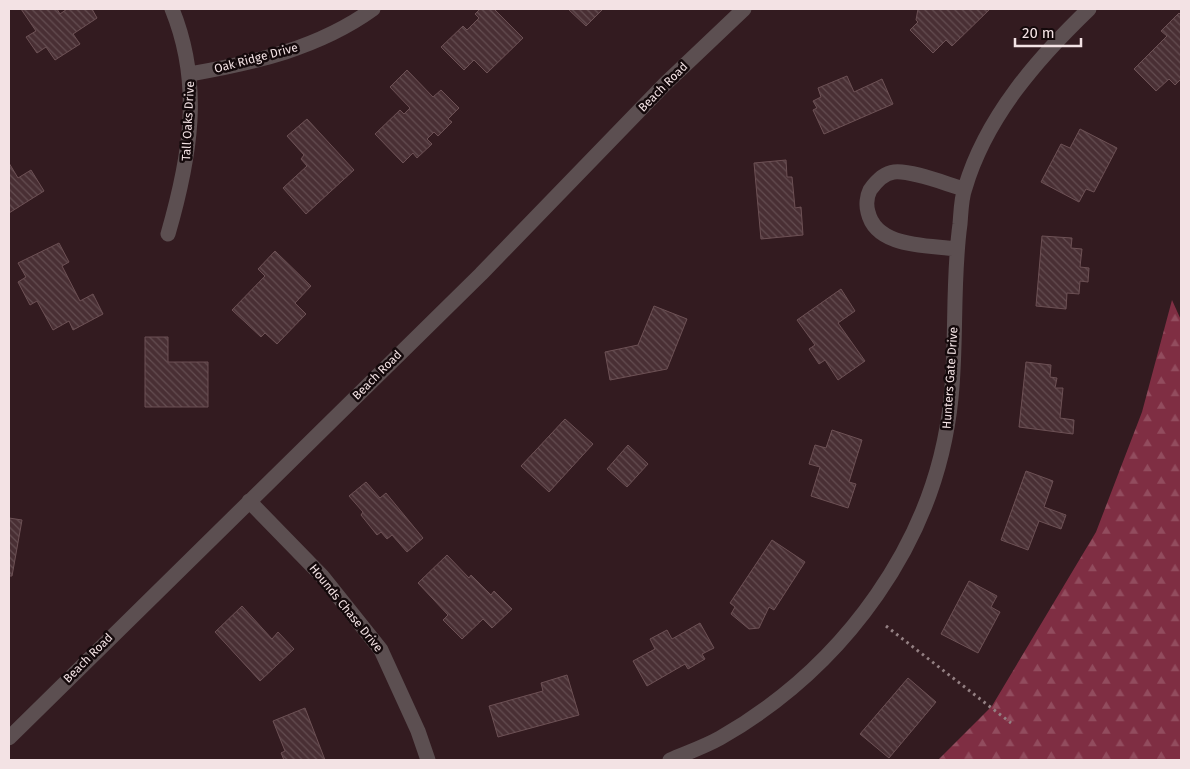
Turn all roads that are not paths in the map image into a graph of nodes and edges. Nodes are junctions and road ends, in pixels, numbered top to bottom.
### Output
1 (172, 9) edge
2 (373, 9) edge
3 (744, 9) edge
4 (1088, 9) edge
5 (190, 74) junction
6 (964, 189) junction
7 (168, 234) dead end
8 (956, 249) junction
9 (250, 501) junction
10 (9, 738) edge
11 (428, 760) edge
12 (670, 760) edge

1 - 5 street, Tall Oaks Drive
2 - 5 street, Oak Ridge Drive
3 - 9 street, Beach Road
4 - 6 street, Hunters Gate Drive
5 - 7 street, Tall Oaks Drive
6 - 8 street, Hunters Gate Drive
6 - 8 street
8 - 12 street, Hunters Gate Drive
9 - 10 street, Beach Road
9 - 11 street, Hounds Chase Drive

